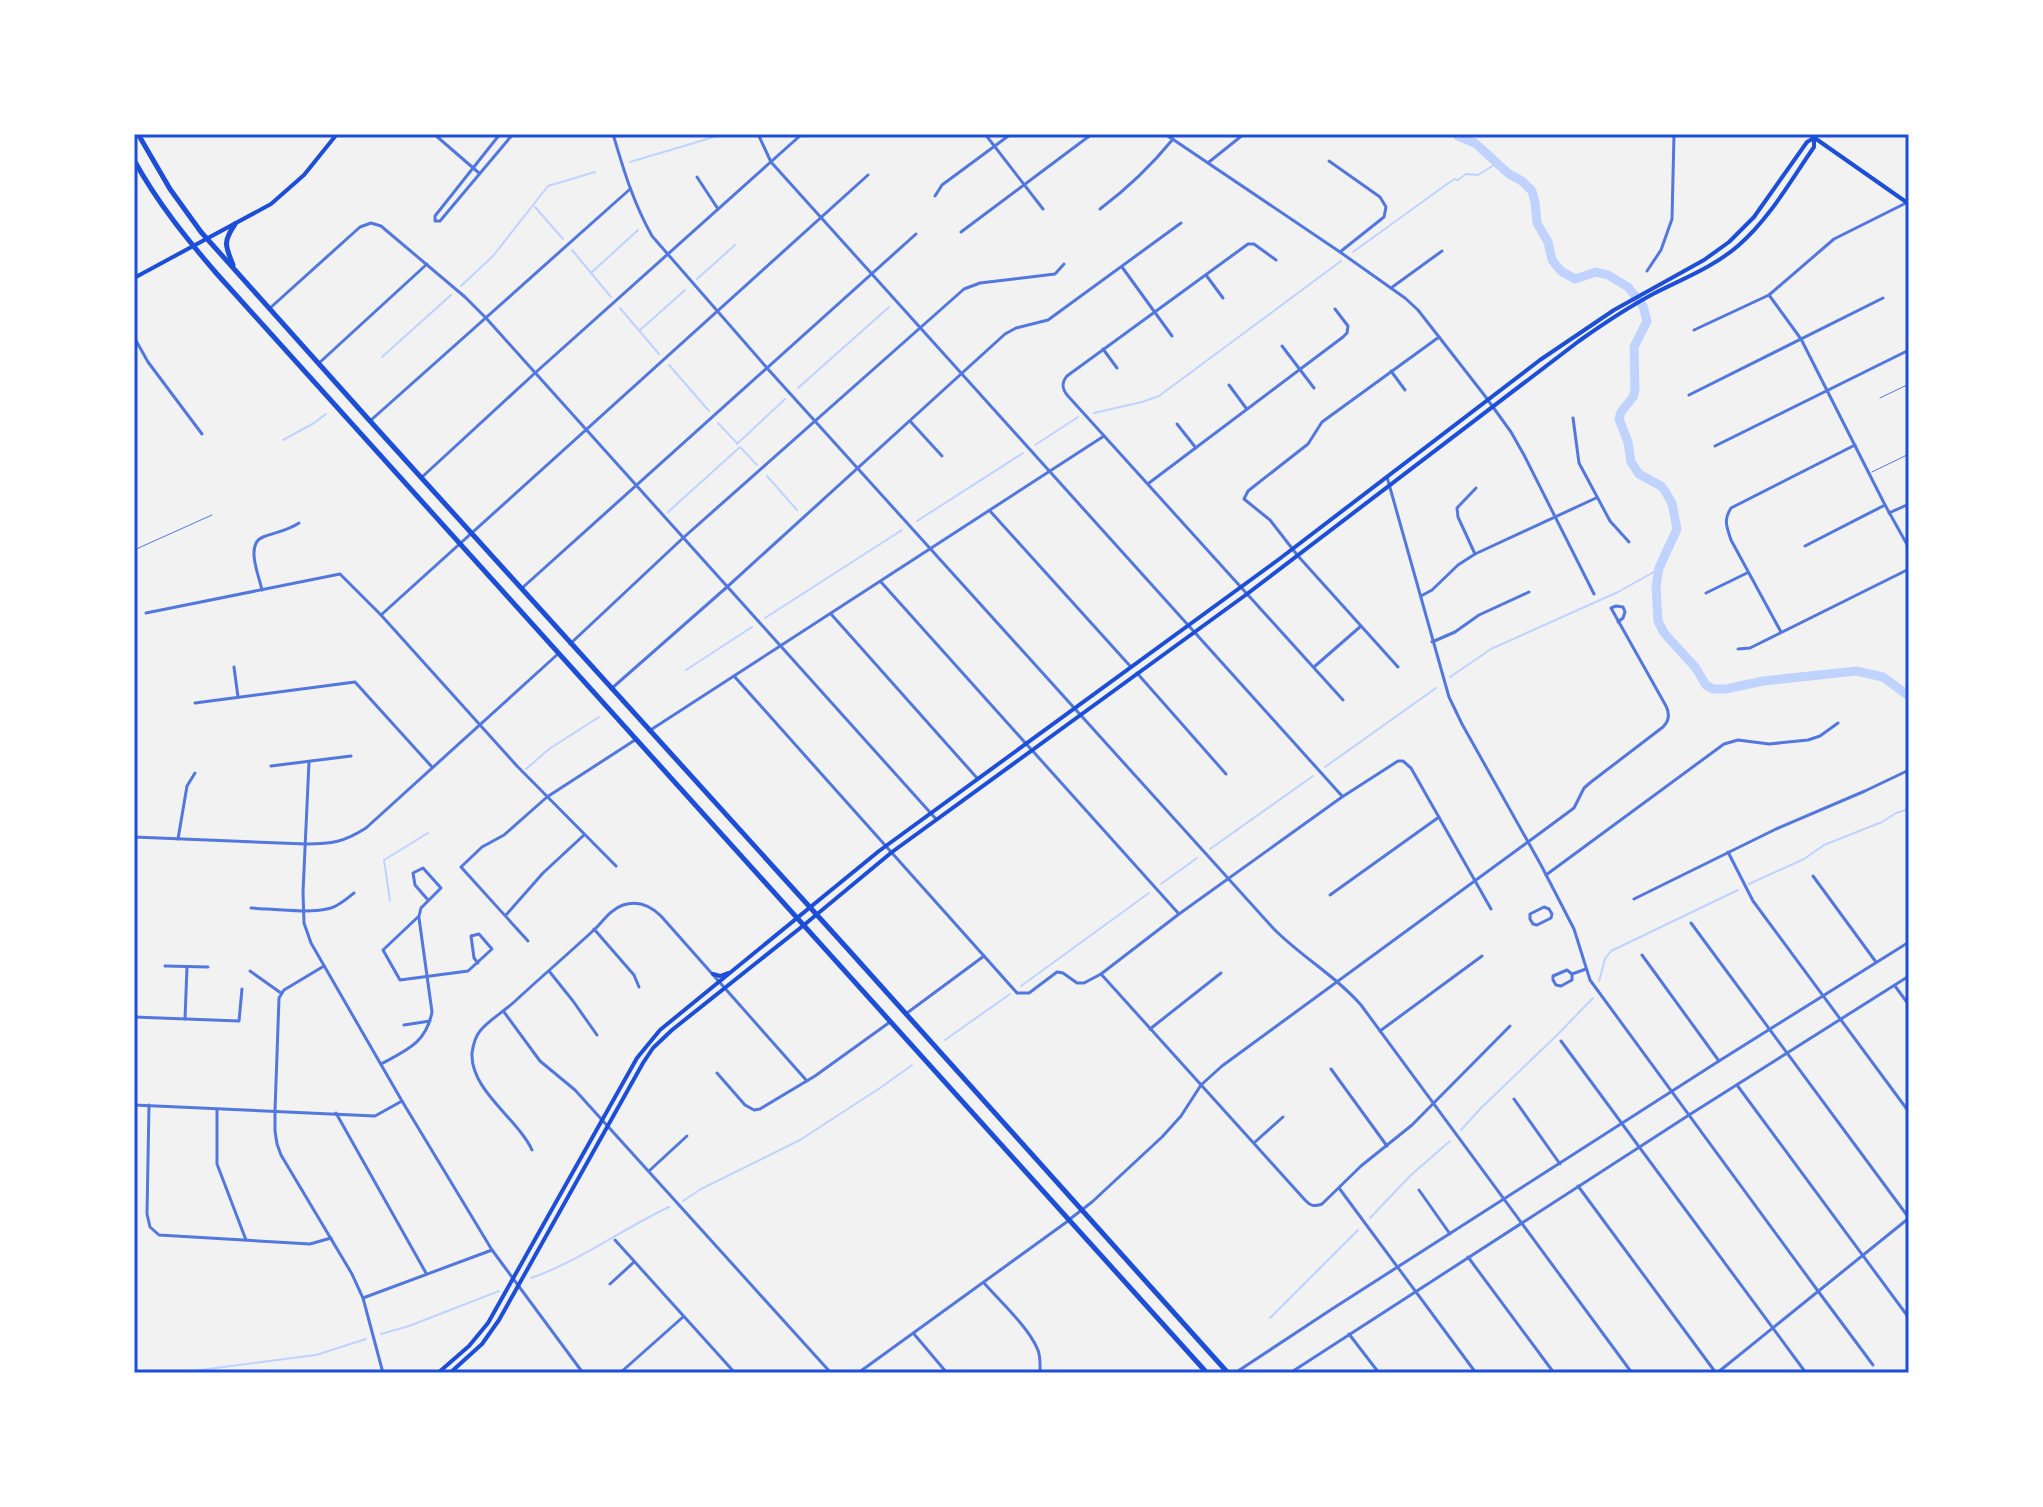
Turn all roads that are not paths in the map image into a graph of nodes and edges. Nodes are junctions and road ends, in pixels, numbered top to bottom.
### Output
1 (138, 134) edge
2 (337, 134) edge
3 (428, 134) edge
4 (500, 134) edge
5 (513, 134) edge
6 (613, 134) edge
7 (758, 134) edge
8 (802, 134) edge
9 (985, 134) edge
10 (1011, 134) edge
11 (1092, 134) edge
12 (1165, 134) edge
13 (1244, 134) edge
14 (1674, 134) edge
15 (435, 135) edge
16 (1813, 135) edge
17 (1173, 139) junction
18 (994, 146) junction
19 (134, 160) edge
20 (1329, 161) dead end
21 (771, 162) junction
22 (1209, 162) junction
23 (473, 168) junction
24 (479, 173) junction
25 (868, 175) dead end
26 (697, 177) dead end
27 (1024, 185) junction
28 (629, 190) junction
29 (935, 196) dead end
30 (1907, 204) edge
31 (718, 209) junction
32 (1043, 209) dead end
33 (1100, 209) dead end
34 (822, 219) junction
35 (1181, 223) dead end
36 (235, 224) junction
37 (961, 232) dead end
38 (916, 234) dead end
39 (207, 239) junction
40 (193, 246) junction
41 (1442, 251) dead end
42 (1340, 252) junction
43 (668, 255) junction
44 (1276, 260) dead end
45 (427, 264) junction
46 (1064, 264) dead end
47 (1122, 267) junction
48 (234, 269) junction
49 (1647, 271) dead end
50 (872, 274) junction
51 (1206, 275) junction
52 (134, 278) edge
53 (1391, 288) junction
54 (1769, 295) junction
55 (1643, 296) junction
56 (1223, 298) dead end
57 (1883, 298) dead end
58 (1629, 305) junction
59 (269, 309) junction
60 (1335, 309) dead end
61 (718, 311) junction
62 (1155, 313) junction
63 (486, 318) junction
64 (920, 328) junction
65 (1694, 330) dead end
66 (1172, 336) dead end
67 (134, 337) edge
68 (1439, 337) junction
69 (1801, 339) junction
70 (1282, 346) dead end
71 (1103, 349) junction
72 (1909, 350) edge
73 (318, 364) junction
74 (767, 368) junction
75 (1117, 368) dead end
76 (1300, 369) junction
77 (1391, 371) junction
78 (535, 373) junction
79 (962, 374) junction
80 (1909, 384) edge
81 (1229, 385) dead end
82 (1314, 388) dead end
83 (1405, 390) dead end
84 (1827, 390) junction
85 (1689, 395) dead end
86 (1880, 398) dead end
87 (1488, 400) junction
88 (1492, 406) junction
89 (1247, 409) junction
90 (1573, 418) dead end
91 (370, 421) junction
92 (817, 421) junction
93 (910, 421) junction
94 (1177, 424) dead end
95 (586, 430) junction
96 (202, 434) dead end
97 (1104, 436) junction
98 (1855, 445) junction
99 (1715, 446) dead end
100 (1196, 448) junction
101 (1909, 454) edge
102 (942, 456) dead end
103 (858, 467) junction
104 (1050, 473) junction
105 (1869, 473) junction
106 (1387, 476) junction
107 (421, 478) junction
108 (1148, 483) junction
109 (1389, 485) junction
110 (636, 486) junction
111 (1476, 488) dead end
112 (1596, 498) junction
113 (1909, 504) edge
114 (1885, 505) junction
115 (990, 511) junction
116 (1889, 513) junction
117 (212, 515) dead end
118 (1556, 518) junction
119 (299, 523) dead end
120 (472, 534) junction
121 (683, 538) junction
122 (1629, 542) dead end
123 (460, 544) junction
124 (1805, 546) dead end
125 (1909, 548) edge
126 (931, 549) junction
127 (1292, 549) junction
128 (134, 550) edge
129 (1475, 554) junction
130 (1298, 556) junction
131 (1909, 569) edge
132 (1747, 573) junction
133 (881, 582) junction
134 (727, 587) junction
135 (1240, 587) junction
136 (521, 589) junction
137 (262, 590) junction
138 (1529, 592) dead end
139 (1706, 593) dead end
140 (1247, 594) junction
141 (1594, 594) dead end
142 (1421, 596) junction
143 (146, 613) dead end
144 (831, 614) junction
145 (381, 615) junction
146 (1618, 622) junction
147 (1189, 625) junction
148 (1361, 626) junction
149 (1195, 632) junction
150 (1781, 632) junction
151 (1432, 642) junction
152 (570, 644) junction
153 (780, 645) junction
154 (1738, 649) dead end
155 (559, 653) junction
156 (234, 667) dead end
157 (1131, 667) junction
158 (1314, 667) junction
159 (1398, 667) dead end
160 (1137, 673) junction
161 (734, 676) junction
162 (611, 689) junction
163 (238, 697) junction
164 (1343, 700) dead end
165 (195, 703) dead end
166 (1075, 708) junction
167 (1081, 715) junction
168 (1838, 723) dead end
169 (480, 725) junction
170 (649, 731) junction
171 (636, 739) junction
172 (1026, 743) junction
173 (1032, 750) junction
174 (351, 756) dead end
175 (309, 762) junction
176 (271, 766) dead end
177 (433, 768) junction
178 (1909, 770) edge
179 (195, 773) dead end
180 (1226, 774) dead end
181 (978, 778) junction
182 (547, 797) junction
183 (1342, 797) junction
184 (930, 813) junction
185 (1439, 817) junction
186 (936, 819) junction
187 (584, 835) junction
188 (134, 837) edge
189 (178, 839) junction
190 (1528, 842) junction
191 (306, 844) junction
192 (886, 845) junction
193 (892, 852) junction
194 (1728, 852) junction
195 (616, 866) dead end
196 (1546, 875) junction
197 (1813, 876) dead end
198 (1228, 879) junction
199 (1475, 879) junction
200 (354, 893) dead end
201 (1330, 895) dead end
202 (1634, 899) dead end
203 (428, 900) junction
204 (810, 907) junction
205 (1544, 907) joint
206 (251, 908) dead end
207 (1491, 909) dead end
208 (304, 910) junction
209 (1179, 914) junction
210 (816, 915) junction
211 (419, 916) junction
212 (505, 916) junction
213 (797, 918) junction
214 (1691, 923) dead end
215 (804, 925) junction
216 (594, 929) junction
217 (528, 941) dead end
218 (1909, 942) edge
219 (1642, 955) dead end
220 (984, 956) junction
221 (1482, 956) dead end
222 (1876, 962) junction
223 (478, 963) junction
224 (165, 966) dead end
225 (324, 966) junction
226 (187, 967) junction
227 (208, 967) dead end
228 (1586, 969) junction
229 (733, 970) junction
230 (250, 971) dead end
231 (549, 971) junction
232 (1221, 973) dead end
233 (713, 974) junction
234 (1101, 974) junction
235 (1572, 974) junction
236 (427, 976) junction
237 (1909, 976) edge
238 (1338, 981) junction
239 (720, 982) junction
240 (1894, 985) junction
241 (639, 987) dead end
242 (725, 987) junction
243 (242, 989) dead end
244 (281, 993) junction
245 (1823, 995) junction
246 (1909, 1005) edge
247 (504, 1011) junction
248 (905, 1015) junction
249 (134, 1017) edge
250 (185, 1019) junction
251 (1840, 1019) junction
252 (430, 1021) junction
253 (890, 1022) junction
254 (404, 1025) dead end
255 (1510, 1026) dead end
256 (1150, 1029) junction
257 (1769, 1029) junction
258 (1380, 1031) junction
259 (597, 1035) dead end
260 (1561, 1041) dead end
261 (1787, 1053) junction
262 (1719, 1061) junction
263 (381, 1064) junction
264 (1331, 1069) dead end
265 (717, 1073) dead end
266 (807, 1081) junction
267 (1201, 1085) junction
268 (1737, 1085) junction
269 (1672, 1092) junction
270 (1514, 1099) dead end
271 (402, 1101) junction
272 (1434, 1103) junction
273 (134, 1105) edge
274 (149, 1105) junction
275 (217, 1108) junction
276 (275, 1111) junction
277 (1909, 1112) edge
278 (336, 1113) junction
279 (1689, 1115) junction
280 (1283, 1117) dead end
281 (602, 1120) junction
282 (1623, 1123) junction
283 (608, 1126) junction
284 (687, 1136) dead end
285 (1255, 1142) junction
286 (1387, 1146) junction
287 (1639, 1147) junction
288 (532, 1150) dead end
289 (1560, 1164) junction
290 (649, 1171) junction
291 (1578, 1186) junction
292 (1339, 1188) junction
293 (1419, 1190) dead end
294 (1505, 1200) junction
295 (1081, 1211) junction
296 (1909, 1218) edge
297 (1068, 1221) junction
298 (1522, 1223) junction
299 (1450, 1234) junction
300 (331, 1238) junction
301 (246, 1240) junction
302 (615, 1240) dead end
303 (492, 1250) junction
304 (1863, 1255) junction
305 (1468, 1257) junction
306 (634, 1262) junction
307 (1398, 1267) junction
308 (426, 1273) junction
309 (513, 1279) junction
310 (984, 1283) junction
311 (610, 1284) dead end
312 (518, 1286) junction
313 (1818, 1291) junction
314 (1416, 1292) junction
315 (363, 1298) junction
316 (683, 1317) junction
317 (1909, 1318) edge
318 (1773, 1328) junction
319 (914, 1334) junction
320 (1349, 1334) junction
321 (463, 1351) junction
322 (468, 1357) junction
323 (1873, 1365) dead end
324 (733, 1372) edge
325 (383, 1373) edge
326 (438, 1373) edge
327 (450, 1373) edge
328 (583, 1373) edge
329 (620, 1373) edge
330 (831, 1373) edge
331 (858, 1373) edge
332 (947, 1373) edge
333 (1040, 1373) edge
334 (1207, 1373) edge
335 (1228, 1373) edge
336 (1235, 1373) edge
337 (1290, 1373) edge
338 (1379, 1373) edge
339 (1476, 1373) edge
340 (1554, 1373) edge
341 (1632, 1373) edge
342 (1717, 1373) edge
343 (1806, 1373) edge

1 - 39 highway
2 - 36 main road
3 - 15 street
4 - 23 street
5 - 24 street
6 - 28 street
7 - 21 street
8 - 21 street
9 - 18 street
10 - 18 street
11 - 27 street
12 - 17 street
13 - 22 street
14 - 49 street
15 - 23 street
16 - 30 main road
16 - 55 main road
16 - 55 main road
17 - 22 street
17 - 33 street
18 - 27 street
18 - 29 street
19 - 40 highway
20 - 42 street
21 - 31 street
21 - 34 street
22 - 42 street
23 - 24 street
23 - 24 street
25 - 34 street
26 - 31 street
27 - 32 street
27 - 37 street
28 - 43 street
28 - 63 street
30 - 54 street
31 - 43 street
34 - 50 street
34 - 61 street
35 - 47 street
36 - 39 main road
36 - 48 highway
38 - 50 street
39 - 40 main road
39 - 48 highway
40 - 52 main road
40 - 123 highway
41 - 53 street
42 - 53 street
43 - 61 street
43 - 78 street
44 - 51 street
45 - 59 street
45 - 63 street
45 - 73 street
46 - 64 street
47 - 62 street
47 - 79 street
48 - 59 highway
50 - 64 street
50 - 74 street
51 - 56 street
51 - 62 street
53 - 68 street
54 - 65 street
54 - 69 street
55 - 58 main road
57 - 69 street
58 - 87 main road
58 - 88 main road
59 - 73 highway
60 - 76 street
61 - 74 street
61 - 95 street
62 - 66 street
62 - 71 street
63 - 78 street
63 - 91 street
64 - 79 street
64 - 92 street
67 - 96 street
68 - 77 street
68 - 87 street
69 - 84 street
69 - 85 street
70 - 76 street
71 - 75 street
71 - 97 street
72 - 84 street
73 - 91 highway
74 - 92 street
74 - 110 street
76 - 82 street
76 - 89 street
77 - 83 street
77 - 127 street
78 - 95 street
78 - 107 street
79 - 93 street
79 - 104 street
80 - 86 lane
81 - 89 street
84 - 98 street
84 - 99 street
87 - 88 street
87 - 106 main road
88 - 109 main road
88 - 118 street
89 - 100 street
90 - 112 street
91 - 107 highway
92 - 103 street
92 - 121 street
93 - 102 street
93 - 103 street
94 - 100 street
95 - 110 street
95 - 120 street
97 - 104 street
97 - 108 street
98 - 105 street
98 - 132 street
100 - 108 street
101 - 105 lane
103 - 126 street
103 - 134 street
104 - 115 street
104 - 147 street
105 - 114 street
106 - 109 street
106 - 127 main road
107 - 120 highway
108 - 135 street
109 - 130 main road
109 - 142 street
110 - 121 street
110 - 136 street
111 - 129 street
112 - 118 street
112 - 122 street
113 - 116 street
114 - 116 street
114 - 124 street
115 - 126 street
115 - 157 street
116 - 125 street
117 - 128 lane
118 - 129 street
118 - 141 street
119 - 137 street
120 - 123 street
120 - 136 highway
121 - 134 street
121 - 152 street
123 - 145 street
123 - 155 highway
126 - 133 street
126 - 166 street
127 - 130 street
127 - 135 main road
129 - 142 street
130 - 140 main road
130 - 148 street
131 - 150 street
132 - 139 street
132 - 150 street
133 - 144 street
133 - 172 street
134 - 153 street
134 - 162 street
135 - 140 street
135 - 147 main road
136 - 152 highway
137 - 143 street
137 - 145 street
138 - 151 street
140 - 149 main road
140 - 158 street
142 - 151 street
144 - 153 street
144 - 181 street
145 - 169 street
146 - 146 street
146 - 190 street
147 - 149 street
147 - 157 main road
148 - 158 street
148 - 159 street
149 - 160 main road
149 - 183 street
150 - 154 street
151 - 190 street
152 - 162 highway
153 - 161 street
153 - 184 street
155 - 169 street
155 - 171 highway
156 - 163 street
157 - 166 main road
158 - 164 street
160 - 167 main road
160 - 180 street
161 - 170 street
161 - 192 street
162 - 170 highway
163 - 165 street
163 - 177 street
166 - 167 street
166 - 172 main road
167 - 173 main road
167 - 198 street
168 - 196 street
169 - 177 street
169 - 182 street
170 - 204 highway
171 - 182 street
171 - 213 highway
172 - 173 street
172 - 181 main road
173 - 186 main road
173 - 209 street
174 - 175 street
175 - 176 street
175 - 191 street
177 - 191 street
178 - 194 street
179 - 189 street
181 - 184 main road
182 - 187 street
182 - 212 street
183 - 185 street
183 - 198 street
184 - 186 street
184 - 192 main road
185 - 199 street
185 - 201 street
186 - 193 main road
187 - 195 street
187 - 212 street
188 - 189 street
189 - 191 street
190 - 196 street
190 - 199 street
191 - 208 street
192 - 193 street
192 - 204 main road
193 - 210 main road
193 - 220 street
194 - 202 street
194 - 245 street
196 - 228 street
197 - 222 street
198 - 209 street
198 - 238 street
199 - 207 street
199 - 238 street
200 - 208 street
203 - 203 street
203 - 211 street
204 - 210 highway
204 - 213 main road
205 - 205 street
206 - 208 street
208 - 225 street
209 - 234 street
210 - 215 main road
210 - 248 highway
211 - 236 street
211 - 236 street
212 - 217 street
213 - 215 highway
213 - 229 main road
214 - 257 street
215 - 242 main road
215 - 253 highway
216 - 231 street
216 - 233 street
216 - 241 street
218 - 222 street
219 - 262 street
220 - 234 street
220 - 248 street
221 - 258 street
222 - 245 street
223 - 223 street
223 - 236 street
224 - 226 street
225 - 244 street
225 - 263 street
226 - 227 street
226 - 250 street
228 - 235 street
228 - 269 street
229 - 233 main road
229 - 239 main road
230 - 244 street
231 - 247 street
231 - 259 street
232 - 256 street
233 - 239 street
234 - 256 street
235 - 235 street
236 - 252 street
237 - 240 street
238 - 258 street
238 - 267 street
239 - 242 street
239 - 281 main road
240 - 246 street
240 - 251 street
242 - 266 street
242 - 283 main road
243 - 250 street
244 - 276 street
245 - 251 street
245 - 257 street
247 - 281 street
247 - 288 street
248 - 295 highway
249 - 250 street
251 - 261 street
251 - 277 street
252 - 254 street
252 - 263 street
253 - 266 street
253 - 297 highway
255 - 272 street
256 - 267 street
257 - 261 street
257 - 262 street
258 - 272 street
260 - 282 street
261 - 268 street
261 - 296 street
262 - 269 street
263 - 271 street
264 - 286 street
265 - 266 street
267 - 285 street
267 - 295 street
268 - 279 street
268 - 304 street
269 - 279 street
269 - 282 street
270 - 289 street
271 - 278 street
271 - 303 street
272 - 286 street
272 - 294 street
273 - 274 street
274 - 275 street
274 - 301 street
275 - 276 street
275 - 301 street
276 - 278 street
276 - 300 street
278 - 308 street
279 - 287 street
279 - 313 street
280 - 285 street
281 - 283 street
281 - 309 main road
282 - 287 street
282 - 289 street
283 - 290 street
283 - 312 main road
284 - 290 street
285 - 292 street
286 - 292 street
287 - 291 street
287 - 318 street
289 - 294 street
290 - 330 street
291 - 298 street
291 - 342 street
292 - 307 street
293 - 299 street
294 - 298 street
294 - 299 street
295 - 297 street
295 - 335 highway
296 - 304 street
297 - 310 street
297 - 334 highway
298 - 305 street
298 - 341 street
299 - 307 street
300 - 301 street
300 - 315 street
302 - 306 street
303 - 308 street
303 - 309 street
304 - 313 street
304 - 317 street
305 - 314 street
305 - 340 street
306 - 311 street
306 - 316 street
307 - 314 street
307 - 336 street
308 - 315 street
309 - 312 street
309 - 321 main road
310 - 319 street
310 - 333 street
312 - 322 main road
312 - 328 street
313 - 318 street
313 - 323 street
314 - 320 street
314 - 339 street
315 - 325 street
316 - 324 street
316 - 329 street
318 - 342 street
318 - 343 street
319 - 331 street
319 - 332 street
320 - 337 street
320 - 338 street
321 - 322 main road
321 - 326 main road
322 - 327 main road

